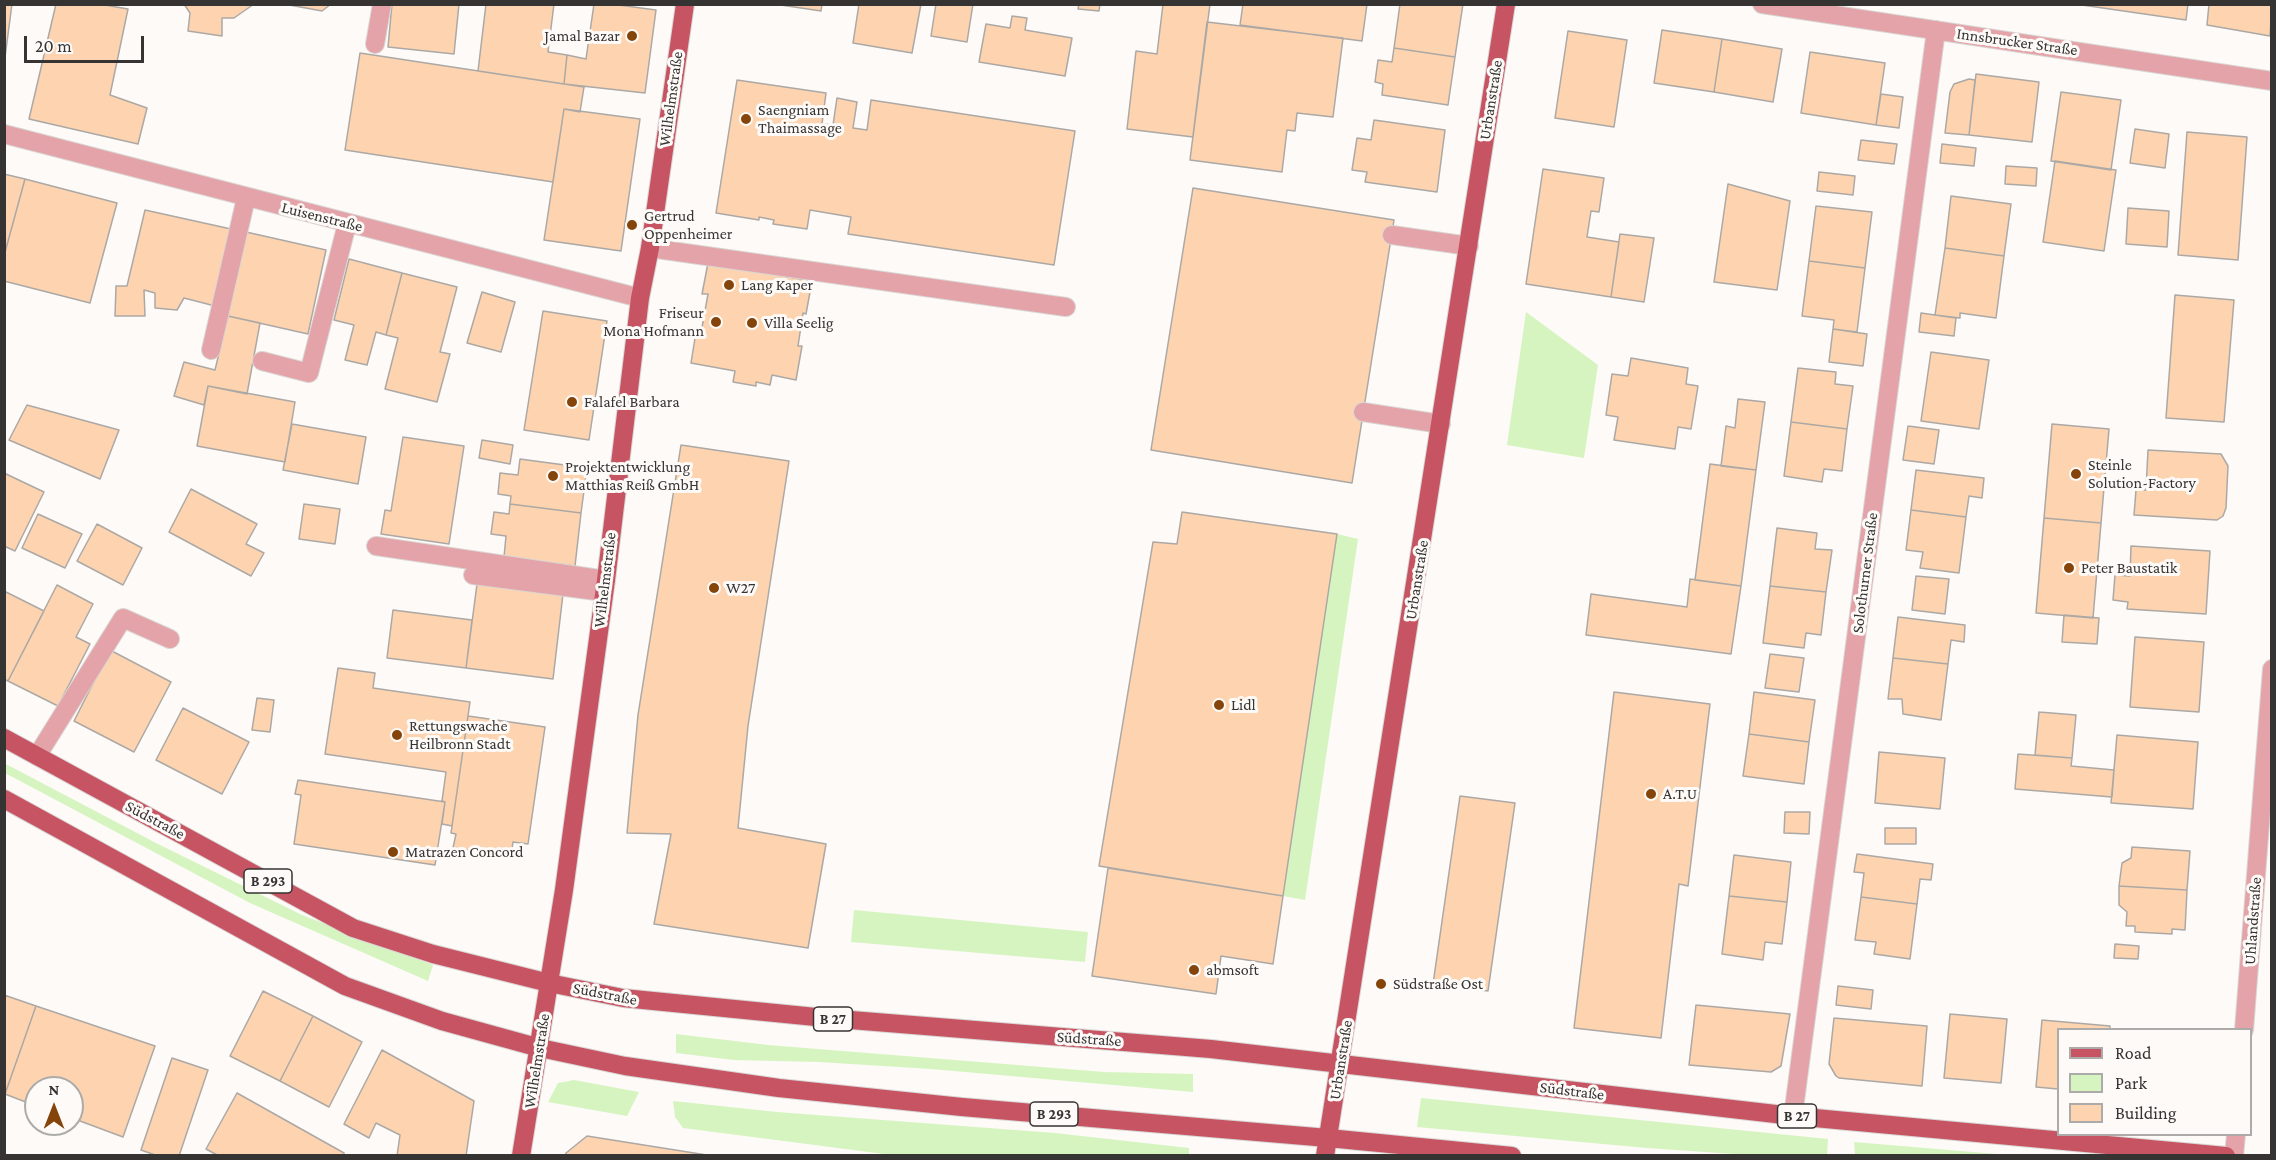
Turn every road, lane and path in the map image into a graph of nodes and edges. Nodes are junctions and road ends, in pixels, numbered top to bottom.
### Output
1 (382, 4) edge
2 (685, 4) edge
3 (1506, 4) edge
4 (1762, 4) edge
5 (1936, 30) junction
6 (375, 44) dead end
7 (2271, 81) edge
8 (4, 134) edge
9 (246, 198) junction
10 (347, 224) junction
11 (1392, 235) dead end
12 (1469, 246) junction
13 (650, 248) junction
14 (640, 298) junction
15 (1066, 307) dead end
16 (212, 350) dead end
17 (262, 361) dead end
18 (1363, 412) dead end
19 (1441, 424) junction
20 (376, 546) dead end
21 (473, 575) dead end
22 (605, 586) junction
23 (170, 639) dead end
24 (2271, 669) edge
25 (4, 738) edge
26 (37, 756) junction
27 (4, 799) edge
28 (549, 983) junction
29 (2244, 1028) edge
30 (540, 1048) junction
31 (1340, 1064) junction
32 (1793, 1116) junction
33 (2236, 1136) edge
34 (1327, 1147) edge
35 (521, 1155) edge
36 (1512, 1155) edge
37 (2226, 1155) edge
38 (2234, 1155) edge

1 - 6 street
2 - 13 main road, Wilhelmstraße
3 - 12 main road, Urbanstraße
4 - 5 street, Innsbrucker Straße
5 - 7 street, Innsbrucker Straße
5 - 32 street, Solothurner Straße
8 - 9 street, Luisenstraße
9 - 10 street, Luisenstraße
9 - 16 street
10 - 14 street, Luisenstraße
10 - 17 street
11 - 12 street
12 - 19 main road, Urbanstraße
13 - 14 main road, Wilhelmstraße
13 - 15 street
14 - 22 main road, Wilhelmstraße
18 - 19 street
19 - 31 main road, Urbanstraße
20 - 22 street
21 - 22 street
22 - 28 main road, Wilhelmstraße
23 - 26 street
24 - 29 street, Uhlandstraße
25 - 26 main road, Südstraße / B 293
26 - 28 main road, Südstraße / B 293
27 - 30 main road, B 293
28 - 30 main road, Wilhelmstraße
28 - 31 main road, Südstraße / B 27
30 - 34 main road, B 293
30 - 35 main road, Wilhelmstraße
31 - 32 main road, Südstraße / B 27
31 - 34 main road, Urbanstraße
32 - 37 main road, Südstraße / B 27
33 - 38 street
34 - 36 main road

